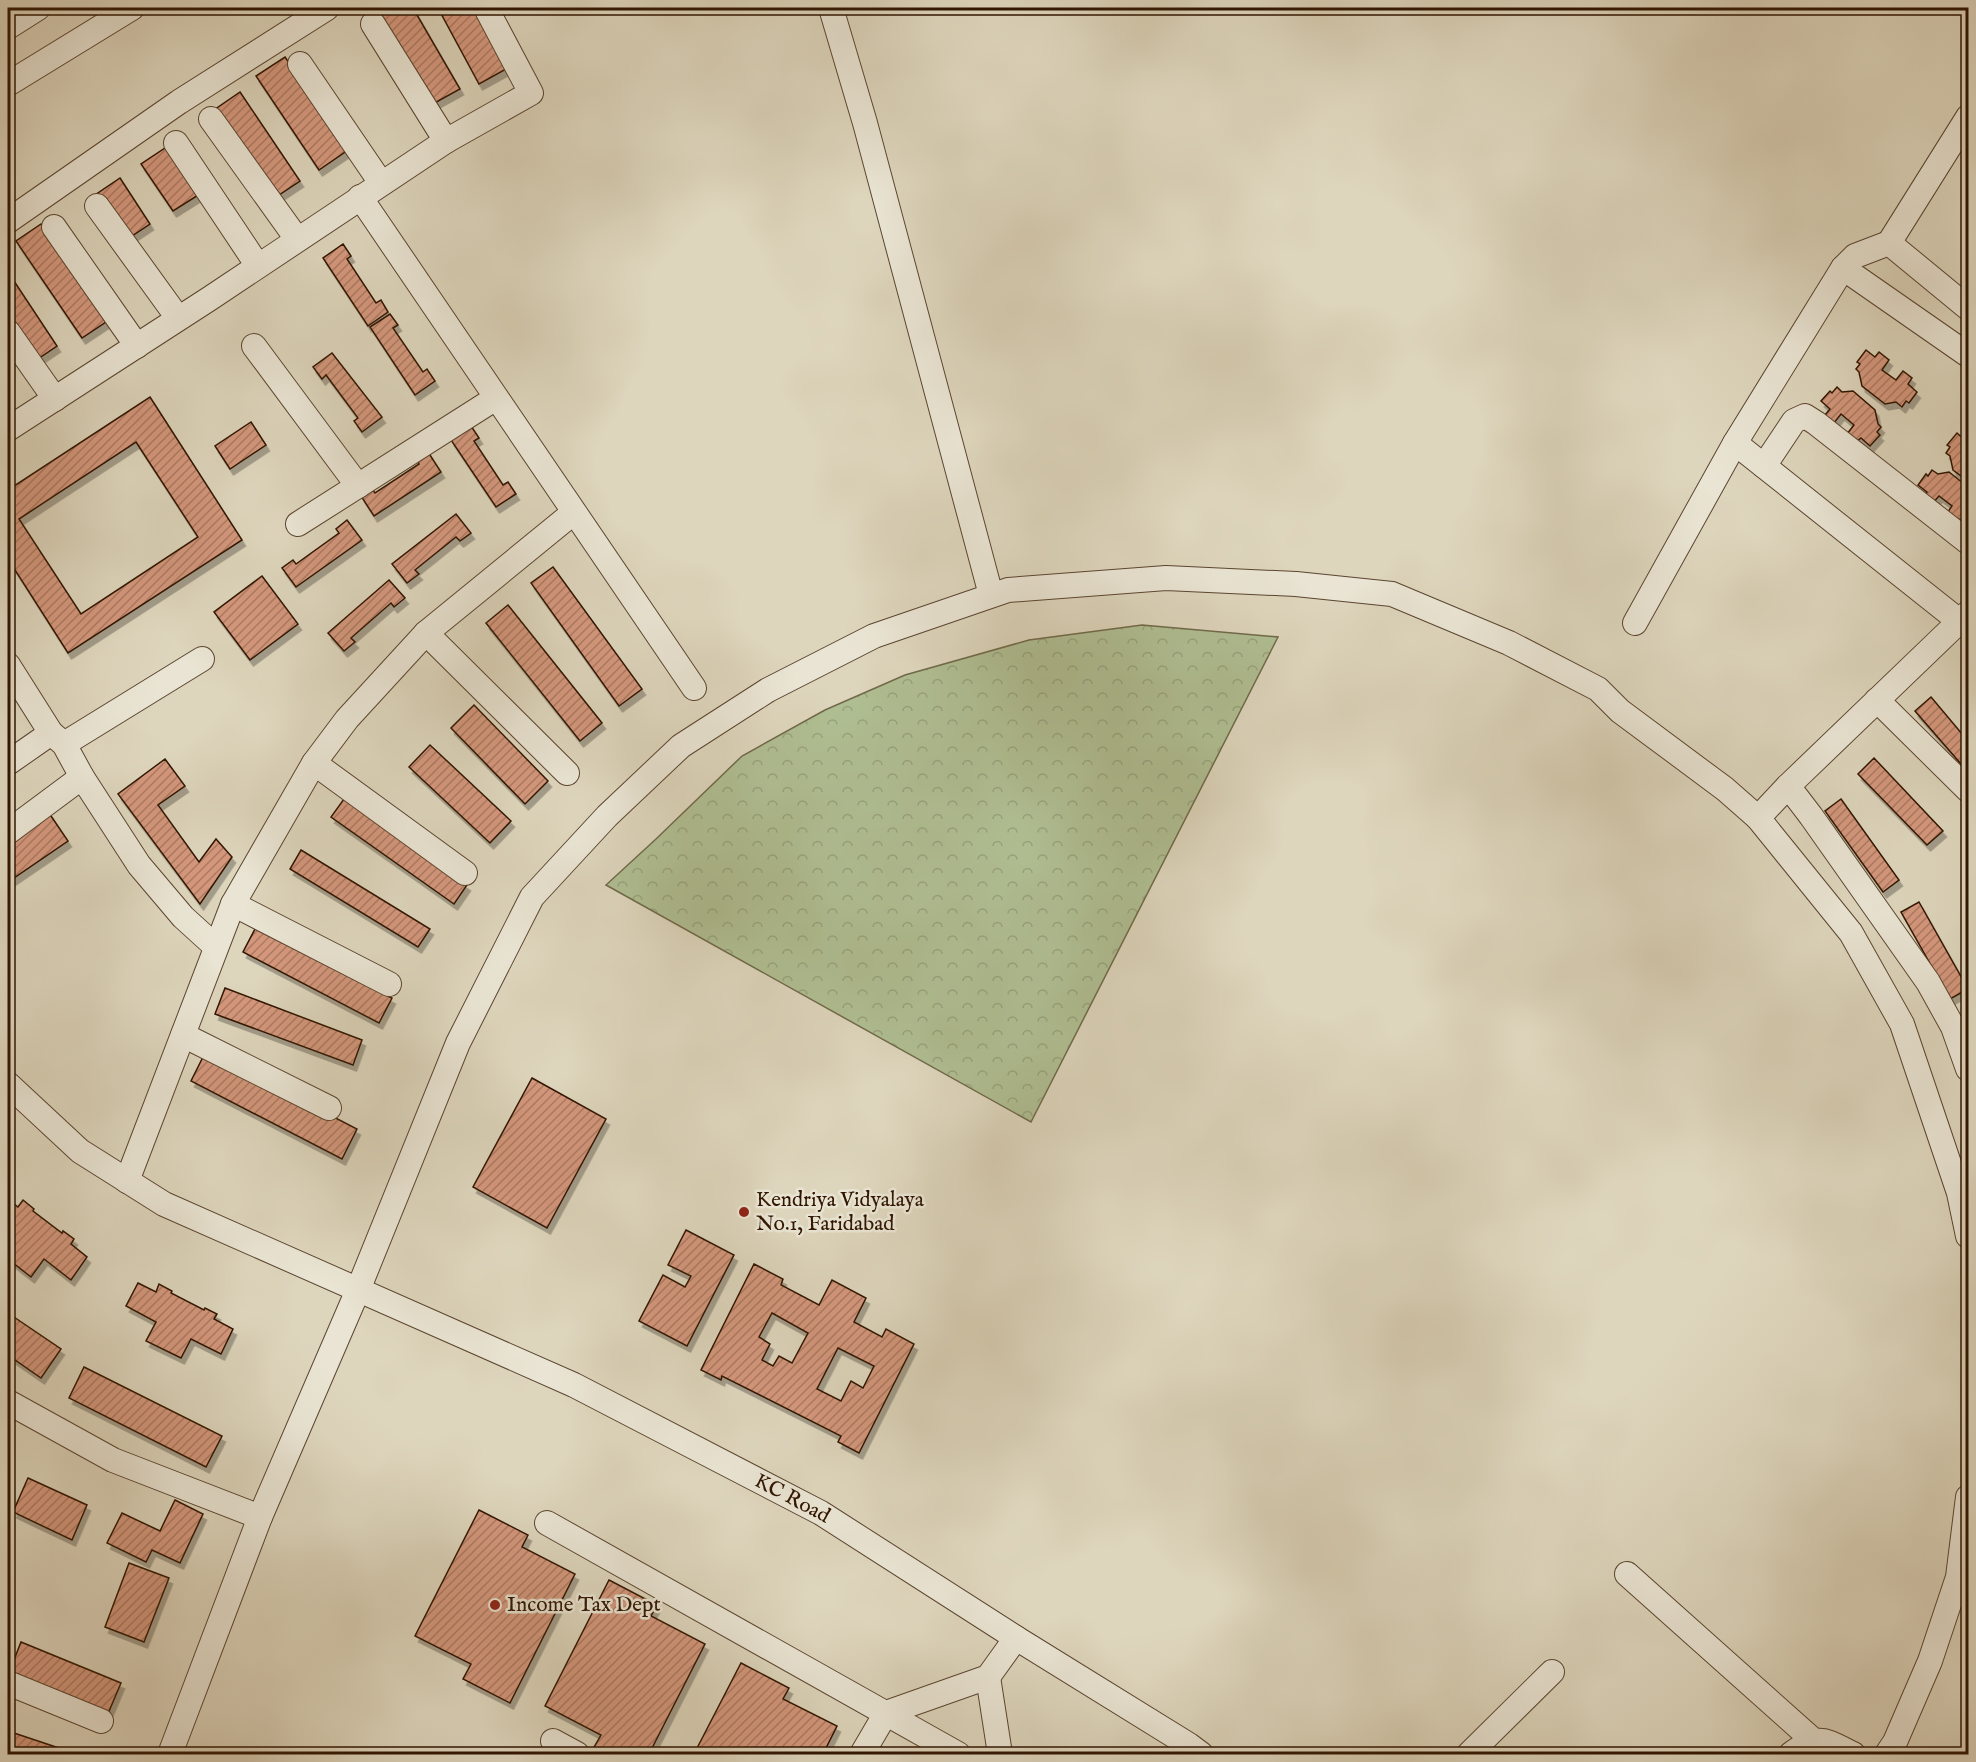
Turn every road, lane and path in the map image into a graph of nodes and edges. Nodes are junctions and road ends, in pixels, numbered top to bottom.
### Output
1 (38, 8) edge
2 (132, 8) edge
3 (327, 8) edge
4 (486, 8) edge
5 (831, 8) edge
6 (373, 24) dead end
7 (8, 27) edge
8 (300, 64) dead end
9 (8, 84) edge
10 (1968, 117) edge
11 (211, 119) dead end
12 (446, 141) junction
13 (176, 143) dead end
14 (381, 183) junction
15 (360, 197) junction
16 (97, 206) dead end
17 (8, 221) edge
18 (54, 227) dead end
19 (297, 239) junction
20 (1889, 243) junction
21 (258, 266) junction
22 (1843, 268) junction
23 (1968, 308) edge
24 (178, 318) junction
25 (8, 332) edge
26 (137, 346) junction
27 (254, 346) dead end
28 (1968, 355) edge
29 (496, 398) junction
30 (55, 399) junction
31 (8, 427) edge
32 (1735, 443) junction
33 (1764, 466) junction
34 (358, 486) junction
35 (573, 513) junction
36 (298, 524) dead end
37 (1968, 542) edge
38 (991, 595) junction
39 (1964, 617) edge
40 (1635, 623) dead end
41 (426, 633) junction
42 (202, 659) dead end
43 (8, 665) edge
44 (694, 688) dead end
45 (1877, 700) junction
46 (58, 738) junction
47 (314, 763) junction
48 (8, 764) edge
49 (567, 773) dead end
50 (82, 777) junction
51 (1788, 786) junction
52 (1968, 790) edge
53 (1758, 818) junction
54 (8, 832) edge
55 (465, 873) dead end
56 (233, 904) junction
57 (216, 947) junction
58 (389, 984) dead end
59 (183, 1035) junction
60 (1968, 1069) edge
61 (8, 1084) edge
62 (329, 1108) dead end
63 (127, 1181) junction
64 (1964, 1192) edge
65 (1968, 1236) edge
66 (358, 1290) junction
67 (8, 1402) edge
68 (1968, 1497) edge
69 (260, 1517) junction
70 (547, 1523) dead end
71 (1627, 1574) dead end
72 (1016, 1638) junction
73 (1552, 1672) dead end
74 (988, 1677) junction
75 (8, 1683) edge
76 (886, 1713) junction
77 (101, 1721) dead end
78 (553, 1741) dead end
79 (1814, 1741) junction
80 (170, 1755) edge
81 (577, 1755) edge
82 (862, 1755) edge
83 (958, 1755) edge
84 (1000, 1755) edge
85 (1201, 1755) edge
86 (1469, 1755) edge
87 (1791, 1755) edge
88 (1853, 1755) edge
89 (1887, 1755) edge

1 - 7 street
2 - 9 street
3 - 17 street
4 - 12 street
5 - 38 street
6 - 12 street
8 - 14 street
10 - 20 street
11 - 19 street
12 - 14 street
13 - 21 street
14 - 15 street
15 - 19 street
15 - 29 street
16 - 24 street
18 - 26 street
19 - 21 street
20 - 22 street
20 - 23 street
21 - 24 street
22 - 28 street
22 - 32 street
24 - 26 street
25 - 30 street
26 - 30 street
27 - 34 street
29 - 34 street
29 - 35 street
30 - 31 street
32 - 33 street
32 - 40 street
33 - 37 street
33 - 39 street
34 - 36 street
35 - 41 street
35 - 44 street
38 - 53 street
38 - 66 street
39 - 45 street
41 - 47 street
41 - 49 street
42 - 46 street
43 - 46 street
45 - 51 street
45 - 52 street
46 - 48 street
46 - 50 street
47 - 55 street
47 - 56 street
50 - 54 street
50 - 57 street
51 - 53 street
51 - 60 street
53 - 64 street
56 - 57 street
56 - 58 street
57 - 59 street
59 - 62 street
59 - 63 street
61 - 63 street, KC Road
63 - 66 street, KC Road
64 - 65 street
66 - 69 street
66 - 72 street, KC Road
67 - 69 street
68 - 89 street
69 - 80 street
70 - 76 street
71 - 79 street
72 - 74 street
72 - 85 street, KC Road
73 - 86 street
74 - 76 street
74 - 84 street
75 - 77 street
76 - 82 street
76 - 83 street
78 - 81 street
79 - 87 street
79 - 88 street

